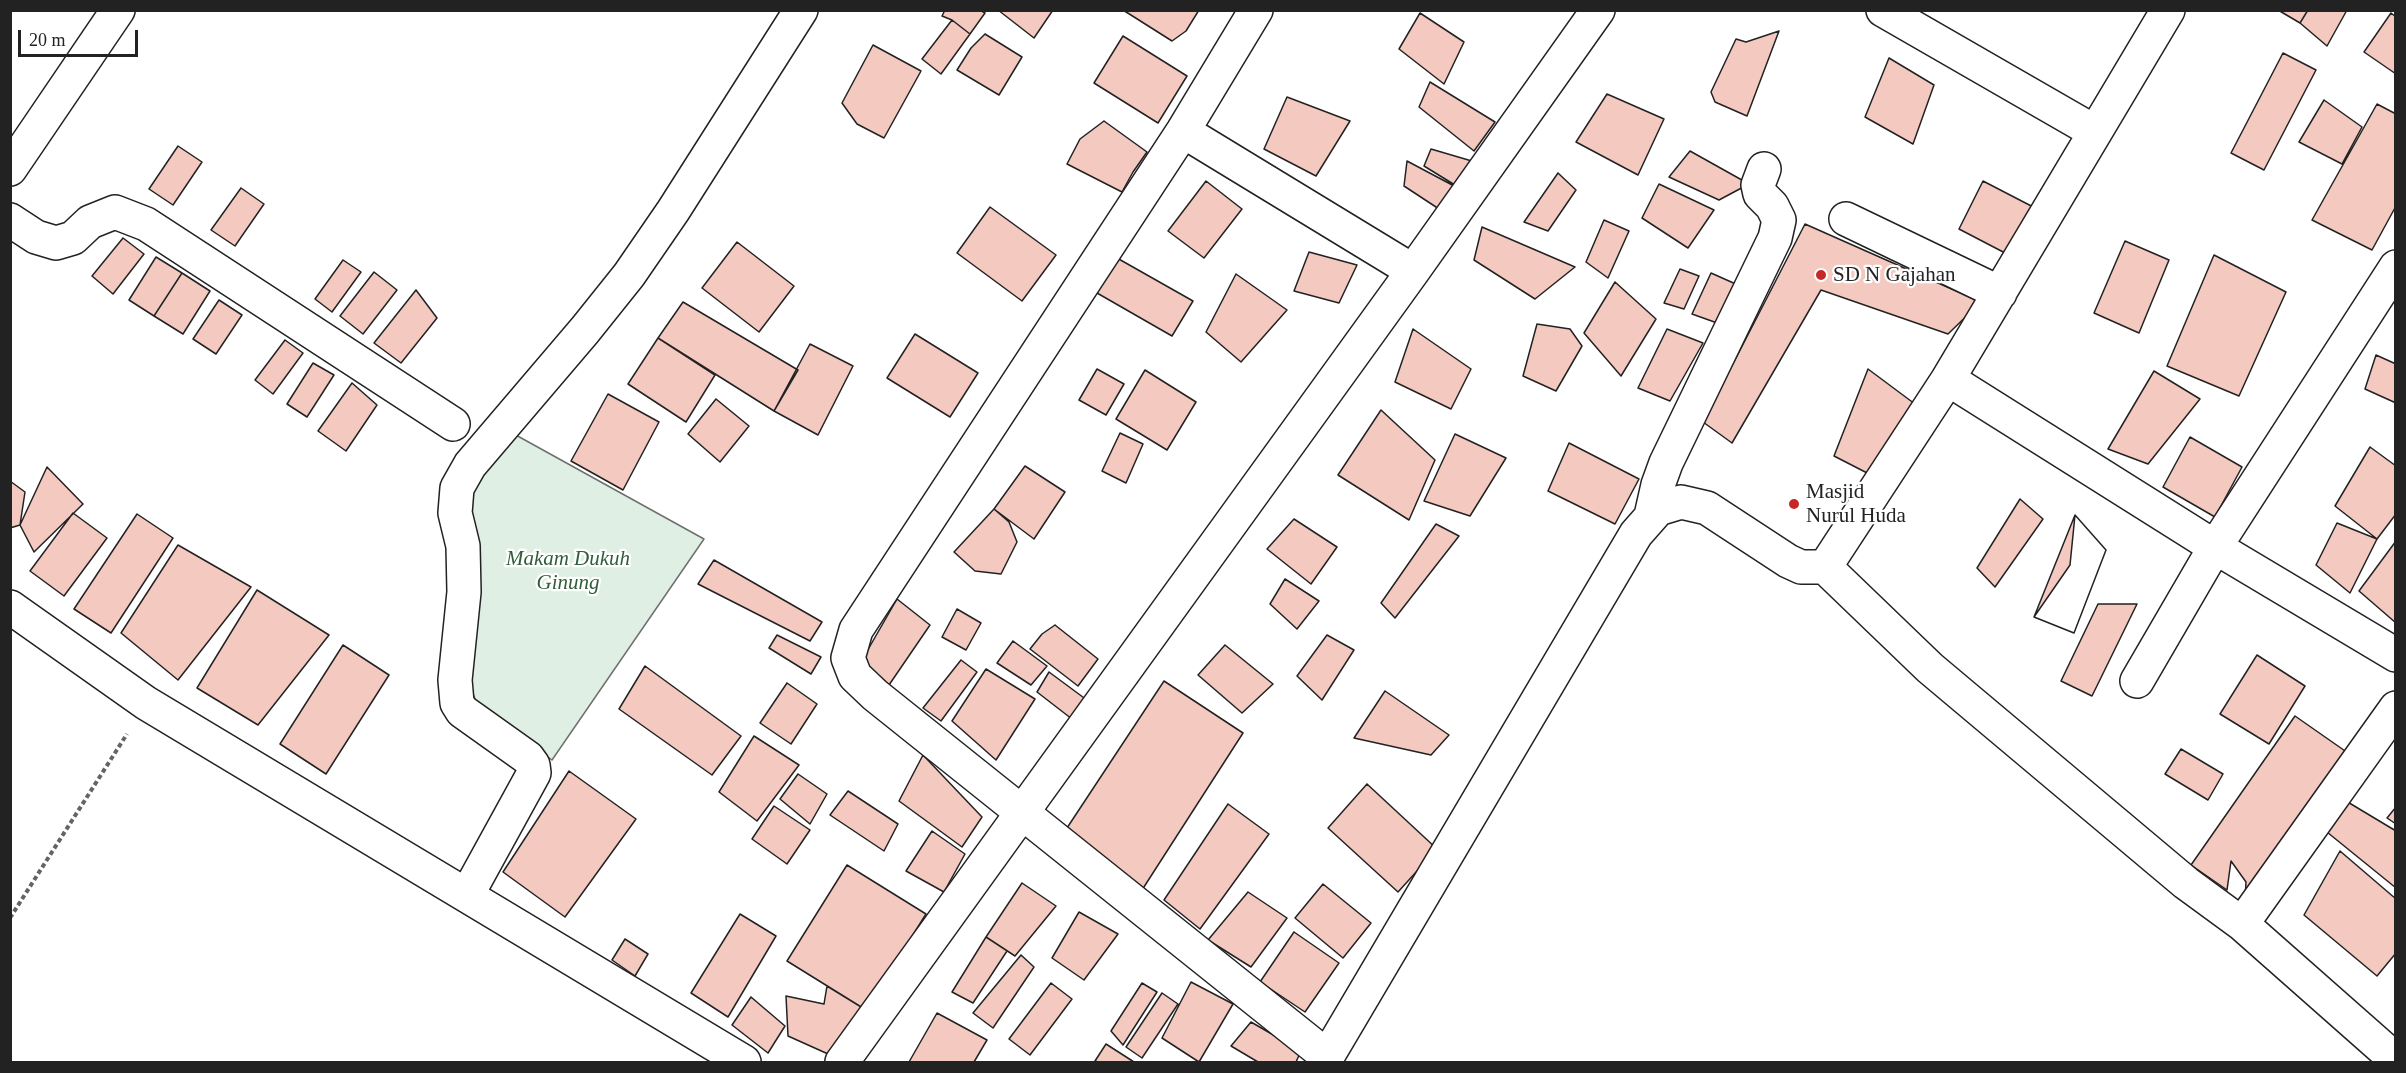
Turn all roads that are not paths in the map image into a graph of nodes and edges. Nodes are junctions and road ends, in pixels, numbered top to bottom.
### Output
1 (118, 10) edge
2 (801, 10) edge
3 (1256, 10) edge
4 (1598, 10) edge
5 (1883, 10) edge
6 (2168, 10) edge
7 (1183, 131) junction
8 (2095, 132) junction
9 (10, 169) edge
10 (1764, 169) dead end
11 (1846, 219) dead end
12 (10, 220) edge
13 (2396, 267) edge
14 (1413, 271) junction
15 (2000, 293) junction
16 (1948, 378) junction
17 (453, 424) dead end
18 (1651, 516) junction
19 (2215, 547) junction
20 (1825, 567) junction
21 (10, 607) edge
22 (2396, 655) edge
23 (2137, 681) dead end
24 (2396, 708) edge
25 (1023, 814) junction
26 (468, 895) junction
27 (2242, 924) junction
28 (1326, 1060) edge
29 (2396, 1060) edge
30 (744, 1062) edge
31 (843, 1062) edge

1 - 9 street
2 - 26 street
3 - 7 street
4 - 14 street
5 - 8 street
6 - 8 street
7 - 14 street
7 - 25 street
8 - 15 street
10 - 18 street
11 - 15 street
12 - 17 street
13 - 19 street
14 - 25 street
15 - 16 street
16 - 19 street
16 - 20 street
18 - 20 street
18 - 28 street
19 - 22 street
19 - 23 street
20 - 27 street
21 - 26 street
24 - 27 street
25 - 28 street
25 - 31 street
26 - 30 street
27 - 29 street

